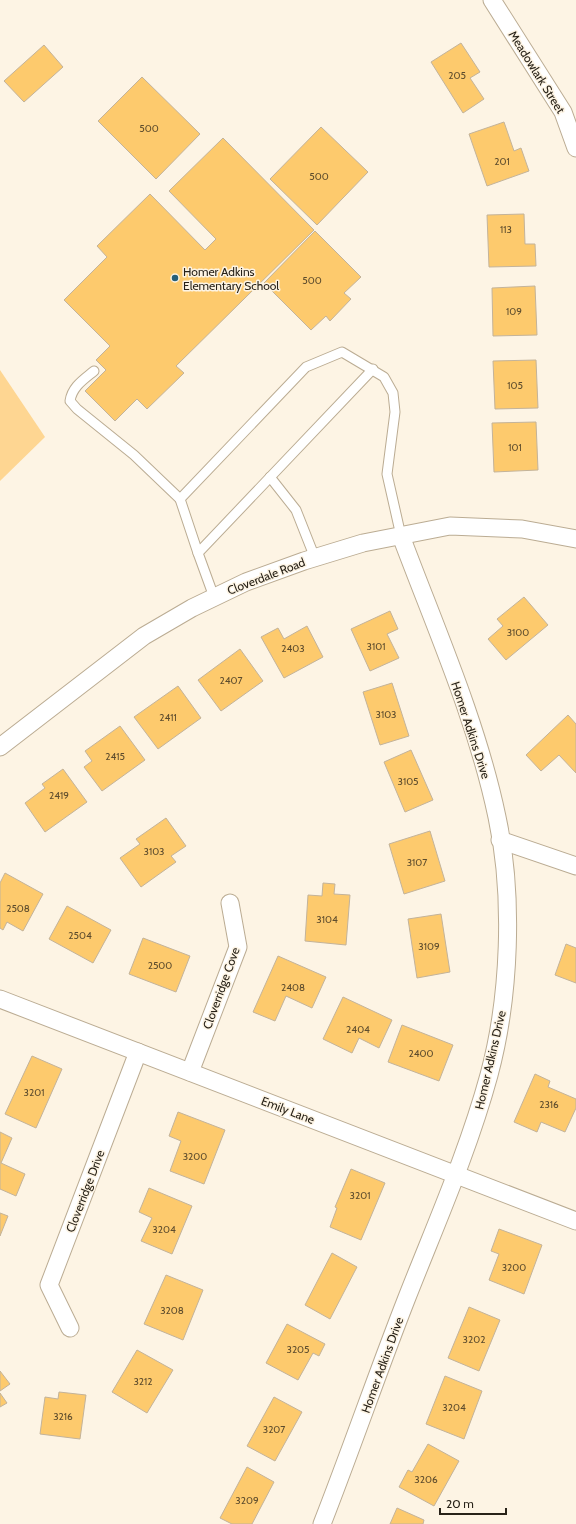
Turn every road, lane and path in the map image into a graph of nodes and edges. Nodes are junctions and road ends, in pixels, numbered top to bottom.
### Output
1 (492, 0) edge
2 (576, 148) edge
3 (372, 369) junction
4 (94, 371) dead end
5 (270, 477) junction
6 (180, 499) junction
7 (401, 536) junction
8 (576, 539) edge
9 (198, 552) junction
10 (315, 558) junction
11 (214, 597) junction
12 (0, 747) edge
13 (500, 840) junction
14 (576, 866) edge
15 (230, 903) dead end
16 (0, 999) edge
17 (138, 1052) junction
18 (190, 1072) junction
19 (456, 1174) junction
20 (576, 1221) edge
21 (70, 1328) dead end
22 (322, 1524) edge

1 - 2 street, Meadowlark Street
3 - 5 lane
3 - 6 lane
3 - 7 lane
4 - 6 lane
5 - 9 lane
5 - 10 lane
6 - 9 lane
7 - 8 street, Cloverdale Road
7 - 10 street, Cloverdale Road
7 - 13 street, Homer Adkins Drive
9 - 11 lane
10 - 11 street, Cloverdale Road
11 - 12 street, Cloverdale Road
13 - 14 street
13 - 19 street, Homer Adkins Drive
15 - 18 street, Cloverridge Cove
16 - 17 street, Emily Lane
17 - 18 street, Emily Lane
17 - 21 street, Cloverridge Drive
18 - 19 street, Emily Lane
19 - 20 street, Emily Lane
19 - 22 street, Homer Adkins Drive

